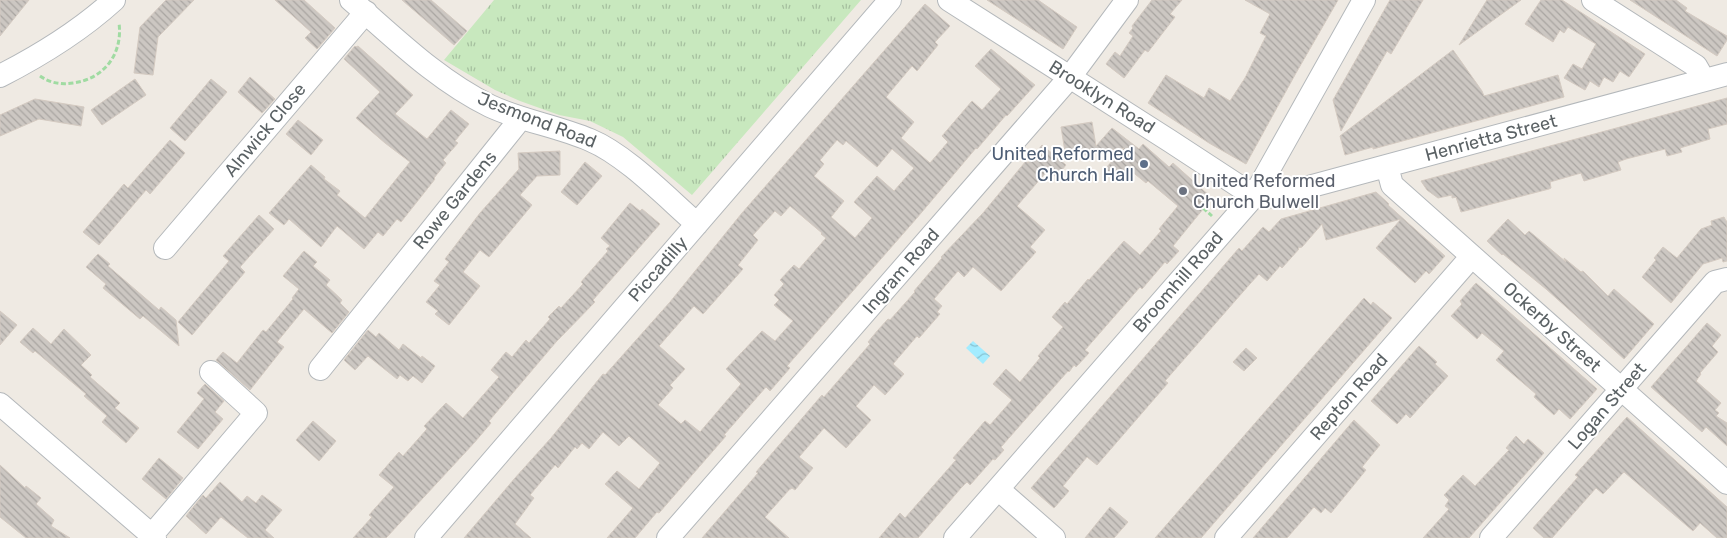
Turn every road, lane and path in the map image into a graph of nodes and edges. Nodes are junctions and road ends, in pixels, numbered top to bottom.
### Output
1 (890, 0) edge
2 (949, 0) edge
3 (1127, 0) edge
4 (1364, 0) edge
5 (1593, 0) edge
6 (103, 4) edge
7 (358, 6) edge
8 (27, 62) junction
9 (1727, 74) edge
10 (0, 76) edge
11 (1070, 77) junction
12 (1704, 80) junction
13 (521, 118) junction
14 (1387, 166) junction
15 (1254, 196) junction
16 (1203, 208) dead end
17 (1213, 216) dead end
18 (697, 224) junction
19 (165, 248) dead end
20 (1472, 256) junction
21 (1727, 279) edge
22 (320, 369) dead end
23 (211, 372) dead end
24 (1622, 389) junction
25 (0, 404) edge
26 (1727, 483) edge
27 (998, 489) junction
28 (154, 536) edge
29 (426, 538) edge
30 (668, 538) edge
31 (955, 538) edge
32 (1054, 538) edge
33 (1226, 538) edge
34 (1491, 538) edge

1 - 18 street, Piccadilly
2 - 11 street, Brooklyn Road
3 - 11 street, Ingram Road
4 - 15 street, Broomhill Road
5 - 12 street
6 - 8 street
6 - 8 path
7 - 13 street, Jesmond Road
7 - 19 street, Alnwick Close
8 - 10 street
9 - 12 street, Henrietta Street
11 - 15 street, Brooklyn Road
11 - 30 street, Ingram Road
12 - 14 street, Henrietta Street
13 - 18 street, Jesmond Road
13 - 22 street, Rowe Gardens
14 - 15 street, Henrietta Street
14 - 20 street, Ockerby Street
15 - 27 street, Broomhill Road
16 - 17 path
18 - 29 street, Piccadilly
20 - 24 street, Ockerby Street
20 - 33 street, Repton Road
21 - 24 street, Logan Street
23 - 28 street
24 - 26 street, Ockerby Street
24 - 34 street, Logan Street
25 - 28 street
27 - 31 street, Broomhill Road
27 - 32 street

